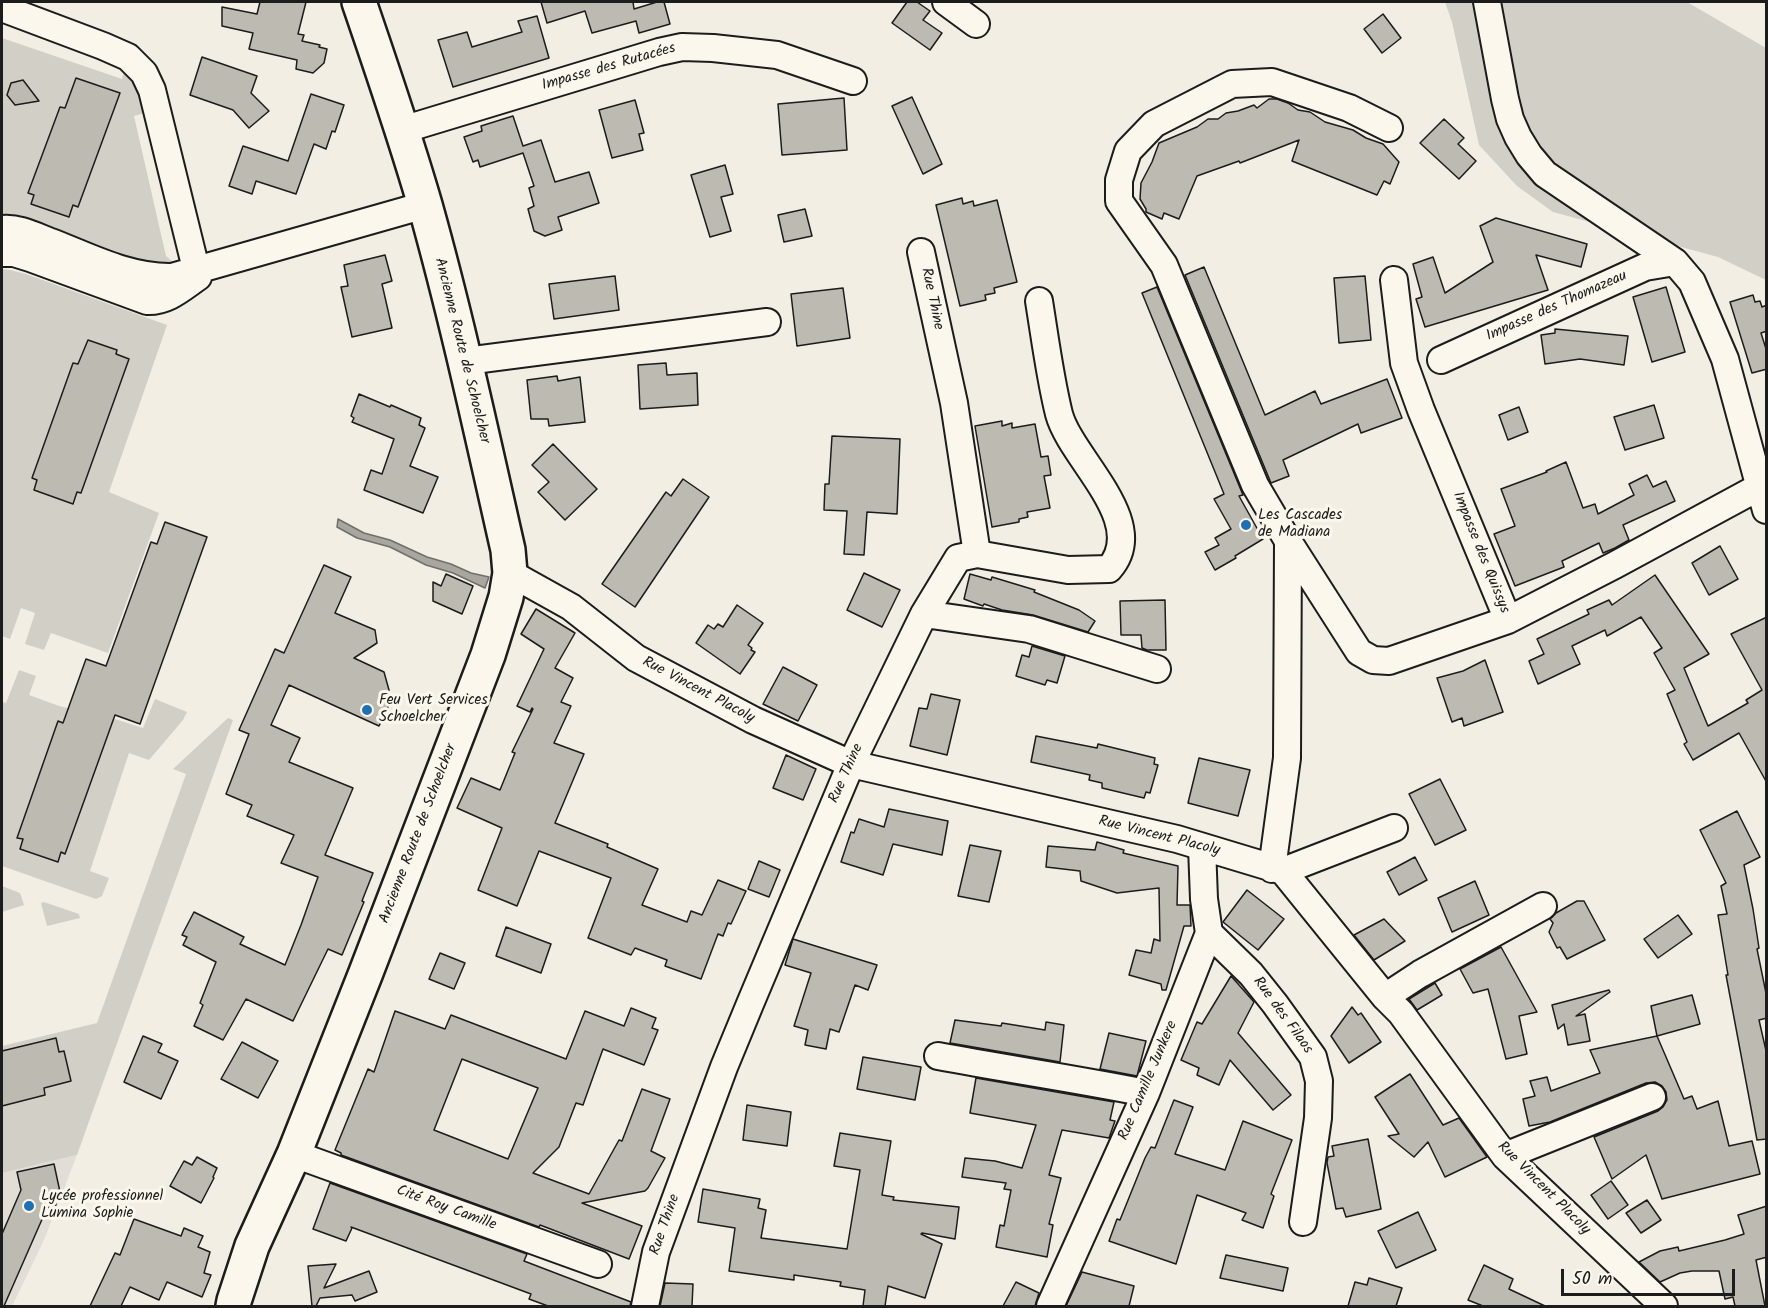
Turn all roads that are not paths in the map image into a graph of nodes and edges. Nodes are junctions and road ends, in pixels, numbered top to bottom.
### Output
1 (359, 2) edge
2 (946, 2) edge
3 (1487, 2) edge
4 (2, 8) edge
5 (976, 24) dead end
6 (853, 81) dead end
7 (1389, 128) dead end
8 (402, 130) junction
9 (425, 206) junction
10 (2, 229) edge
11 (921, 252) dead end
12 (2, 253) edge
13 (1675, 262) junction
14 (203, 271) junction
15 (1394, 280) dead end
16 (1039, 301) dead end
17 (767, 322) dead end
18 (1441, 360) dead end
19 (466, 361) junction
20 (1764, 498) edge
21 (1288, 541) junction
22 (977, 554) junction
23 (510, 573) junction
24 (924, 614) junction
25 (1508, 620) junction
26 (1157, 669) dead end
27 (851, 764) junction
28 (1394, 828) dead end
29 (1202, 846) junction
30 (1278, 870) junction
31 (1543, 906) dead end
32 (1209, 933) junction
33 (1385, 997) junction
34 (938, 1056) dead end
35 (1146, 1094) junction
36 (1652, 1097) dead end
37 (294, 1154) junction
38 (1505, 1156) junction
39 (1303, 1222) dead end
40 (598, 1264) dead end
41 (233, 1306) edge
42 (645, 1306) edge
43 (1050, 1306) edge
44 (1664, 1306) edge

1 - 8 main road, Ancienne Route de Schoelcher
2 - 5 street
3 - 13 street
4 - 14 street
6 - 8 street, Impasse des Rutacées
7 - 21 street
8 - 9 main road, Ancienne Route de Schoelcher
9 - 14 street
9 - 19 main road, Ancienne Route de Schoelcher
10 - 14 street
11 - 22 street, Rue Thine
12 - 14 street
13 - 18 street, Impasse des Thomazeau
13 - 20 street
15 - 25 street, Impasse des Quissys
16 - 22 street
17 - 19 street
19 - 23 main road, Ancienne Route de Schoelcher
20 - 25 street, Impasse des Quissys
21 - 25 street
21 - 30 street
22 - 24 street, Rue Thine
23 - 27 street, Rue Vincent Placoly
23 - 37 main road, Ancienne Route de Schoelcher
24 - 26 street
24 - 27 street, Rue Thine
27 - 29 street, Rue Vincent Placoly
27 - 42 street, Rue Thine
28 - 30 street
29 - 30 street, Rue Vincent Placoly
29 - 32 street, Rue Camille Junkere
30 - 33 street, Rue Vincent Placoly
31 - 33 street
32 - 35 street, Rue Camille Junkere
32 - 39 street, Rue des Filaos
33 - 38 street, Rue Vincent Placoly
34 - 35 street
35 - 43 street, Rue Camille Junkere
36 - 38 street
37 - 40 street, Cité Roy Camille
37 - 41 main road, Ancienne Route de Schoelcher
38 - 44 street, Rue Vincent Placoly

